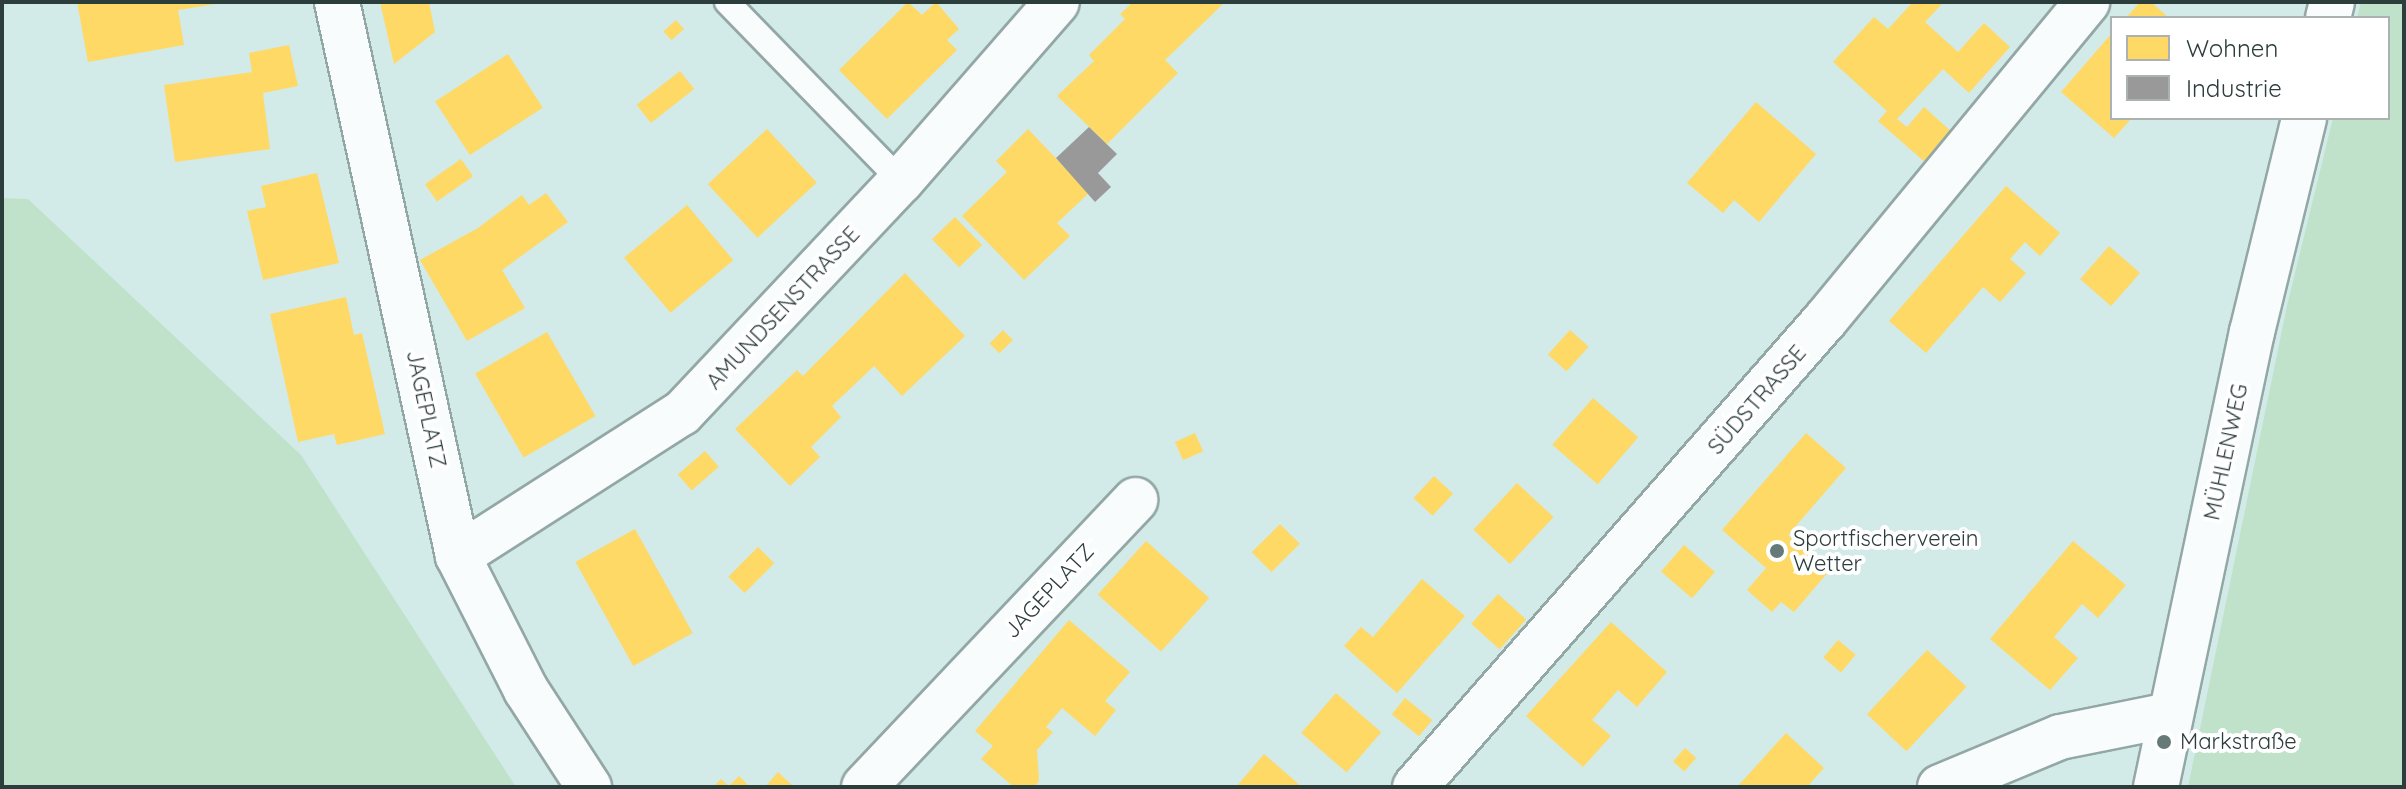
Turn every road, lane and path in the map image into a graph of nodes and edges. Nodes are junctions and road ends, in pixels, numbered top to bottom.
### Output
1 (337, 2) edge
2 (727, 2) edge
3 (1057, 2) edge
4 (2087, 2) edge
5 (2304, 120) edge
6 (901, 181) junction
7 (1135, 500) dead end
8 (458, 556) junction
9 (2169, 715) junction
10 (589, 787) edge
11 (864, 787) edge
12 (1415, 787) edge
13 (1940, 787) edge
14 (2156, 787) edge

1 - 8 street, JAGEPLATZ
2 - 6 lane
3 - 6 street, AMUNDSENSTRASSE
4 - 12 street, SÜDSTRASSE
5 - 9 street, MÜHLENWEG
6 - 8 street, AMUNDSENSTRASSE
7 - 11 street, JAGEPLATZ
8 - 10 street, JAGEPLATZ
9 - 13 street
9 - 14 street, MÜHLENWEG

